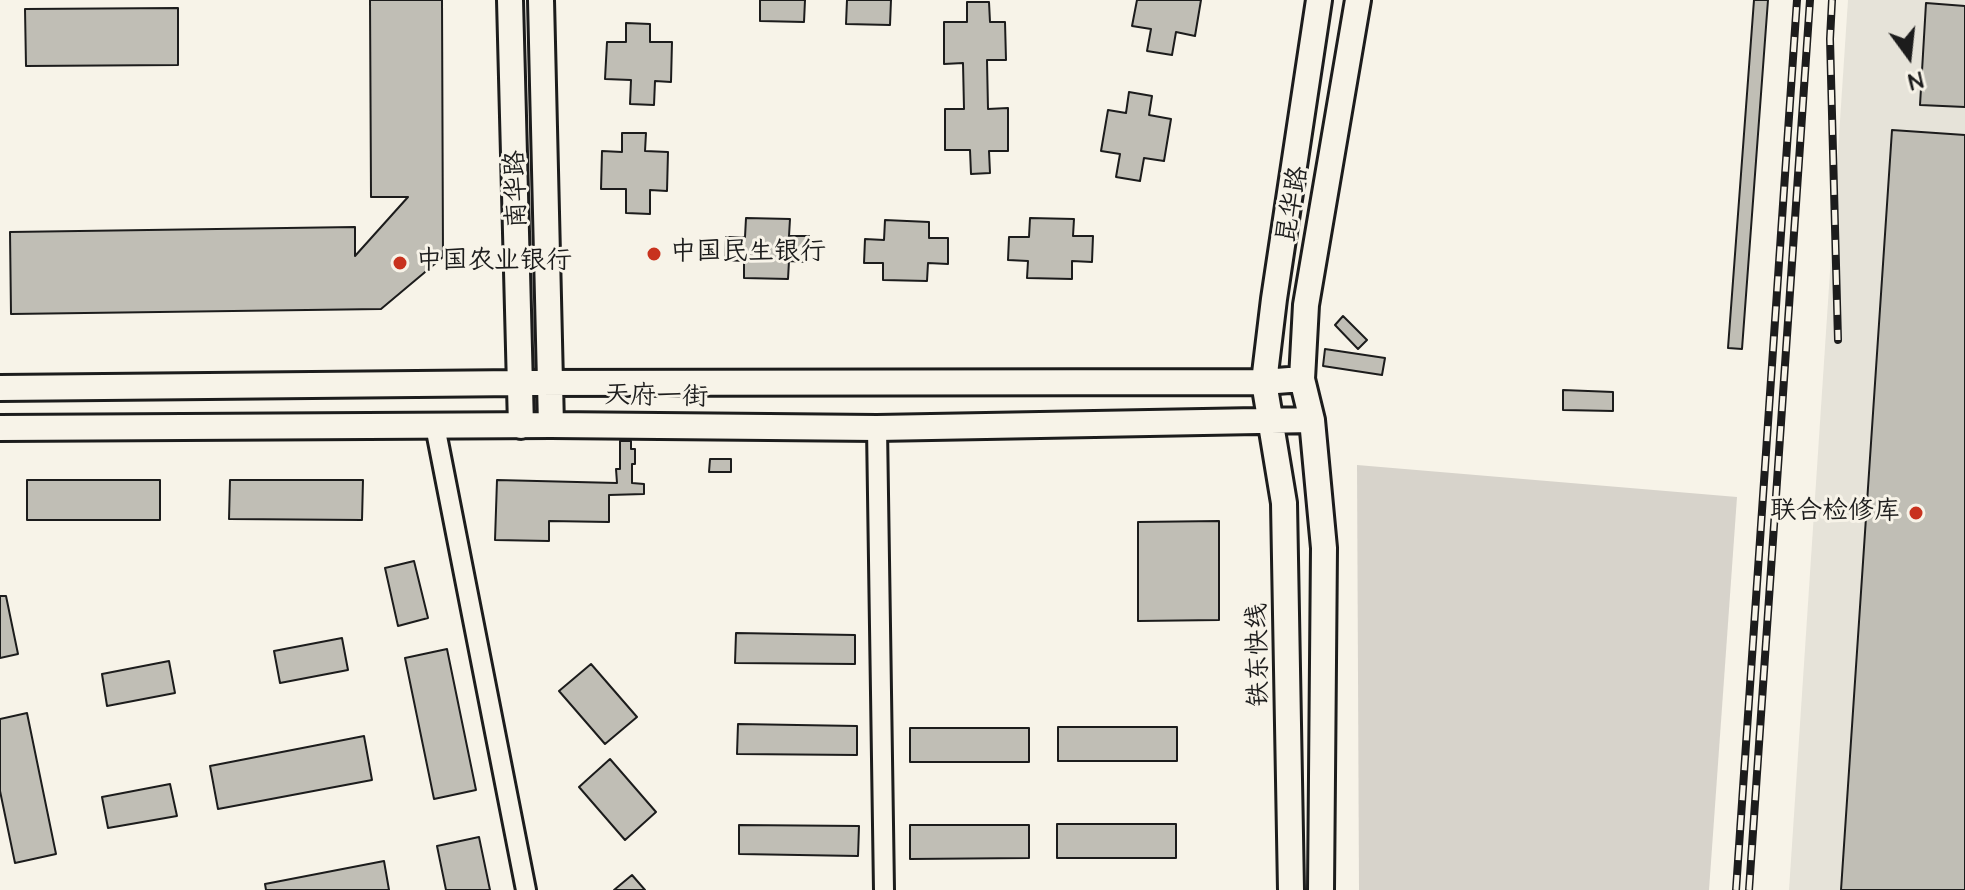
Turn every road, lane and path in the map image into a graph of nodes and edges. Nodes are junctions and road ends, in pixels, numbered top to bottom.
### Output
1 (510, 0) edge
2 (541, 0) edge
3 (1319, 0) edge
4 (1358, 0) edge
5 (1302, 379) junction
6 (1264, 382) junction
7 (520, 383) junction
8 (551, 383) junction
9 (0, 388) edge
10 (1270, 420) junction
11 (1312, 420) junction
12 (551, 425) junction
13 (435, 426) junction
14 (521, 426) junction
15 (0, 428) edge
16 (877, 428) junction
17 (526, 890) edge
18 (884, 890) edge
19 (1291, 890) edge
20 (1321, 890) edge

1 - 7 main road
2 - 8 main road, 南华路
3 - 6 main road, 昆华路
4 - 5 main road, 昆华路
5 - 6 main road, 天府一街
5 - 11 main road, 昆华路
6 - 8 main road, 天府一街
6 - 10 main road, 昆华路
7 - 8 main road, 天府一街
7 - 9 main road, 天府一街
7 - 14 main road
8 - 12 main road, 南华路
10 - 11 main road, 天府一街
10 - 16 main road, 天府一街
10 - 19 main road, 铁东快线
11 - 20 main road
12 - 14 main road, 天府一街
12 - 16 main road, 天府一街
13 - 14 main road, 天府一街
13 - 15 main road, 天府一街
13 - 17 street
16 - 18 street

